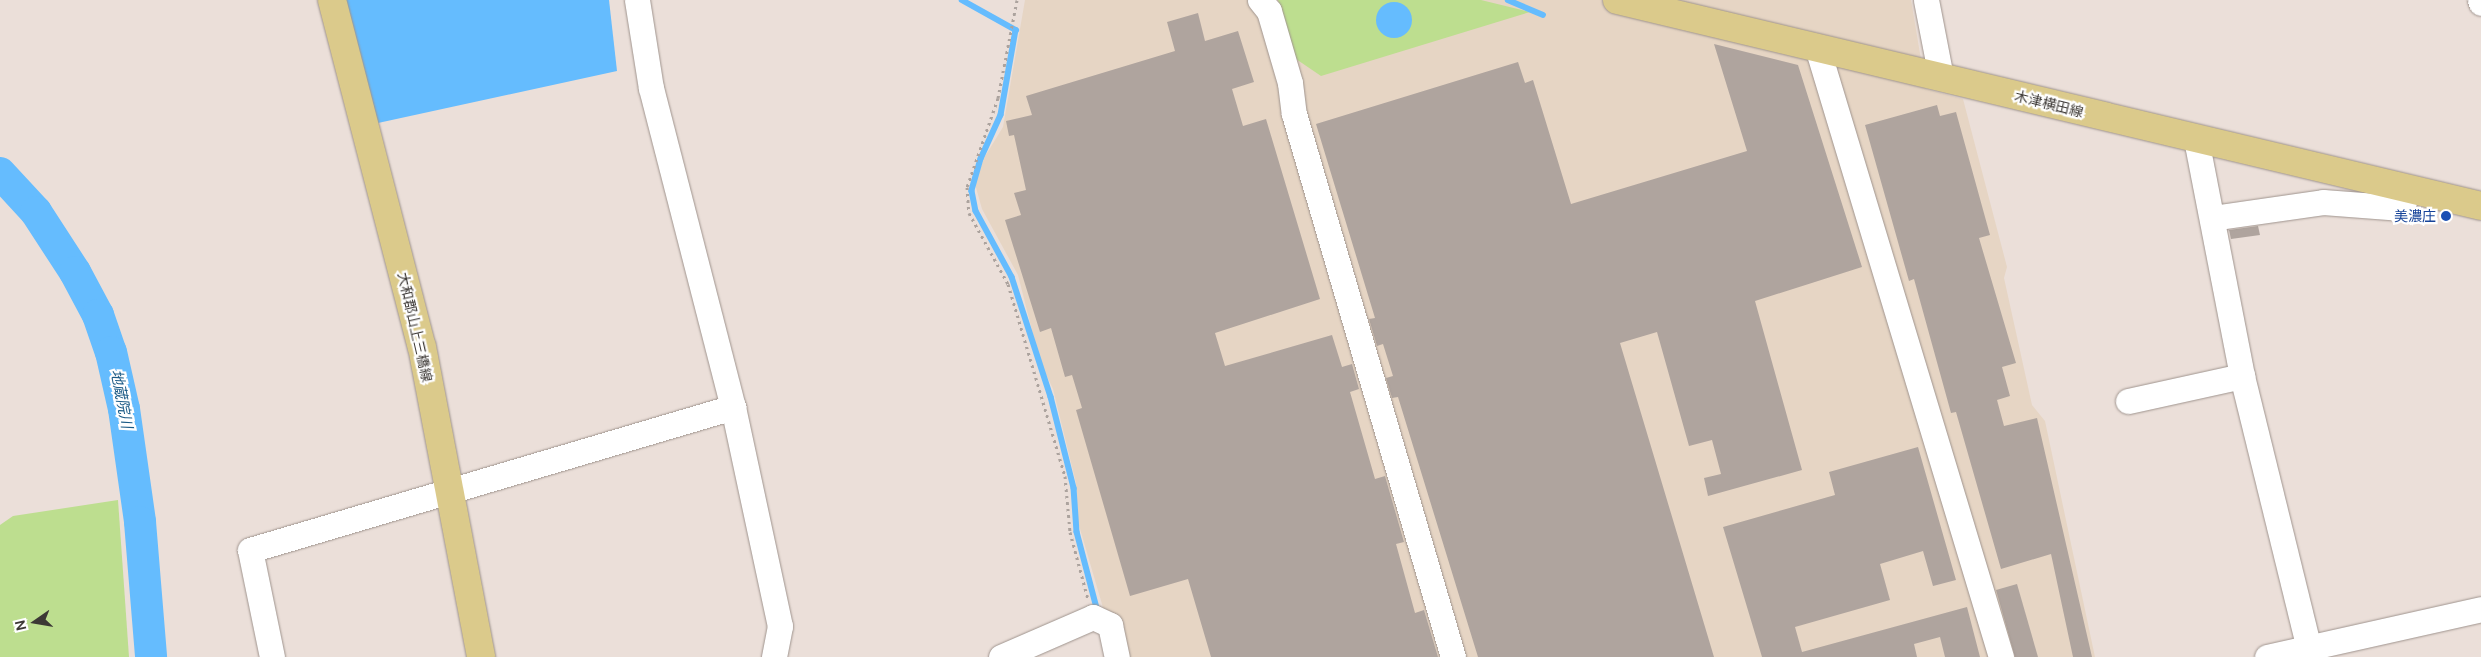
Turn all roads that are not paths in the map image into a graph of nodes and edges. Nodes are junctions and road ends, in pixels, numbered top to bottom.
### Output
1 (332, 0) edge
2 (637, 0) edge
3 (1260, 0) edge
4 (1617, 0) edge
5 (1926, 0) edge
6 (1817, 46) junction
7 (1941, 77) junction
8 (2196, 140) junction
9 (2408, 190) junction
10 (2481, 206) edge
11 (2212, 218) junction
12 (2242, 376) junction
13 (2128, 401) dead end
14 (733, 407) junction
15 (448, 490) junction
16 (2481, 609) edge
17 (2310, 652) edge
18 (272, 657) edge
19 (481, 657) edge
20 (774, 657) edge
21 (1001, 657) edge
22 (1117, 657) edge
23 (1452, 657) edge
24 (2001, 657) edge
25 (2267, 657) edge

1 - 15 main road, 大和郡山上三橋線
2 - 14 street
3 - 23 street
4 - 6 main road, 木津横田線
5 - 7 street
6 - 7 main road, 木津横田線
6 - 24 street
7 - 8 main road, 木津横田線
8 - 9 main road, 木津横田線
8 - 11 street
9 - 10 main road, 木津横田線
9 - 11 street
11 - 12 street
12 - 13 street
12 - 17 street
14 - 15 street
14 - 20 street
15 - 18 street
15 - 19 main road, 大和郡山上三橋線
16 - 17 street
17 - 25 street
21 - 22 street

